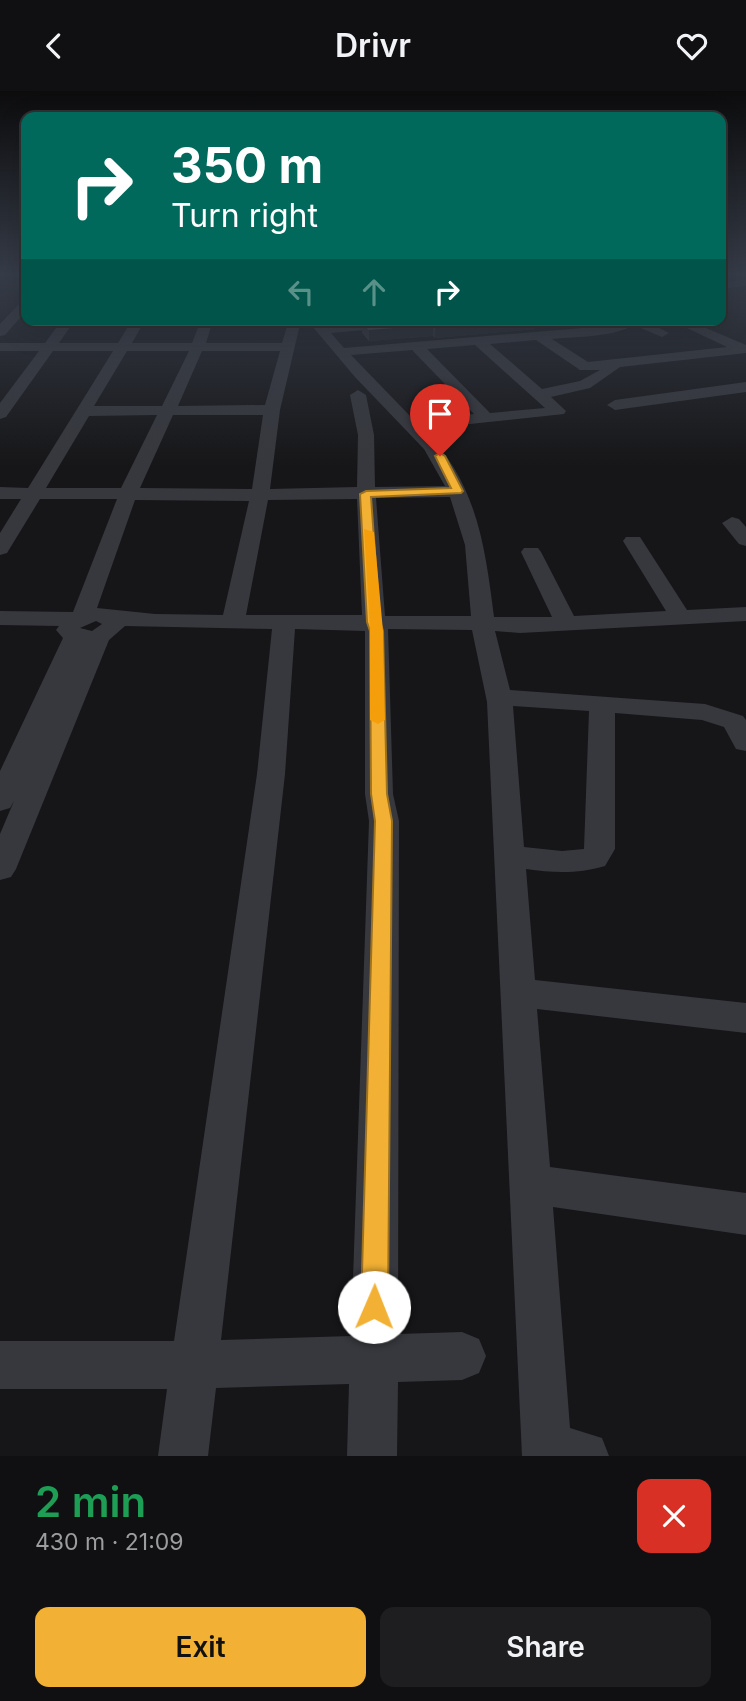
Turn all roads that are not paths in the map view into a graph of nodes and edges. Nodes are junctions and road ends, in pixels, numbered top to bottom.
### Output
1 (54, 339) edge
2 (128, 339) edge
3 (205, 339) edge
4 (210, 339) edge
5 (289, 339) edge
6 (329, 339) edge
7 (511, 339) edge
8 (543, 339) edge
9 (579, 339) edge
10 (719, 339) edge
11 (480, 342) junction
12 (0, 347) edge
13 (48, 347) junction
14 (123, 347) junction
15 (286, 347) junction
16 (204, 348) junction
17 (418, 348) junction
18 (745, 350) edge
19 (341, 352) junction
20 (618, 364) junction
21 (0, 386) edge
22 (21, 386) junction
23 (746, 387) edge
24 (541, 394) junction
25 (358, 395) dead end
26 (615, 405) dead end
27 (272, 409) junction
28 (174, 410) junction
29 (86, 411) junction
30 (0, 414) edge
31 (487, 419) junction
32 (411, 425) junction
33 (457, 491) junction
34 (0, 493) edge
35 (33, 493) junction
36 (137, 494) junction
37 (366, 494) junction
38 (260, 495) junction
39 (732, 523) dead end
40 (746, 540) edge
41 (633, 541) dead end
42 (0, 549) edge
43 (531, 552) dead end
44 (117, 579) dead end
45 (746, 614) edge
46 (0, 618) edge
47 (681, 618) junction
48 (233, 622) junction
49 (93, 623) junction
50 (566, 624) junction
51 (284, 627) junction
52 (375, 627) junction
53 (484, 628) junction
54 (0, 630) edge
55 (498, 697) junction
56 (602, 705) junction
57 (746, 743) edge
58 (0, 801) edge
59 (509, 856) junction
60 (0, 869) edge
61 (518, 992) junction
62 (746, 1018) edge
63 (530, 1184) junction
64 (746, 1214) edge
65 (462, 1356) dead end
66 (373, 1361) junction
67 (196, 1364) junction
68 (0, 1365) edge
69 (560, 1454) edge
70 (183, 1456) edge
71 (372, 1456) edge

1 - 13 street
2 - 14 street
3 - 16 street
4 - 16 street
5 - 15 street
6 - 19 street
7 - 11 street
8 - 20 street
9 - 20 street
10 - 18 street
11 - 17 street
11 - 24 street
12 - 13 street
13 - 14 street
13 - 22 street
14 - 16 street
14 - 29 street
15 - 16 street
15 - 27 street
16 - 28 street
17 - 19 street
17 - 31 street
18 - 20 street
19 - 32 street
20 - 24 street
21 - 22 street
22 - 30 street
23 - 26 street
24 - 31 street
25 - 37 street
27 - 28 street
27 - 38 street
28 - 29 street
28 - 36 street
29 - 35 street
31 - 32 street
32 - 33 street
33 - 37 street
33 - 53 street
34 - 35 street
35 - 36 street
35 - 42 street
36 - 38 street
36 - 44 street
36 - 49 street
37 - 38 street
37 - 52 street
38 - 48 street
39 - 40 street
41 - 47 street
43 - 50 street
45 - 47 street
46 - 49 street
47 - 50 street
48 - 49 street
48 - 51 street
49 - 51 street
49 - 54 street
49 - 58 street
49 - 60 street
50 - 53 street
51 - 52 street
51 - 67 street
52 - 53 street
52 - 66 street
53 - 55 street
55 - 56 street
55 - 59 street
56 - 57 street
56 - 59 street
59 - 61 street
61 - 62 street
61 - 63 street
63 - 64 street
63 - 69 street
65 - 66 street
66 - 67 street
66 - 71 street
67 - 68 street
67 - 70 street

